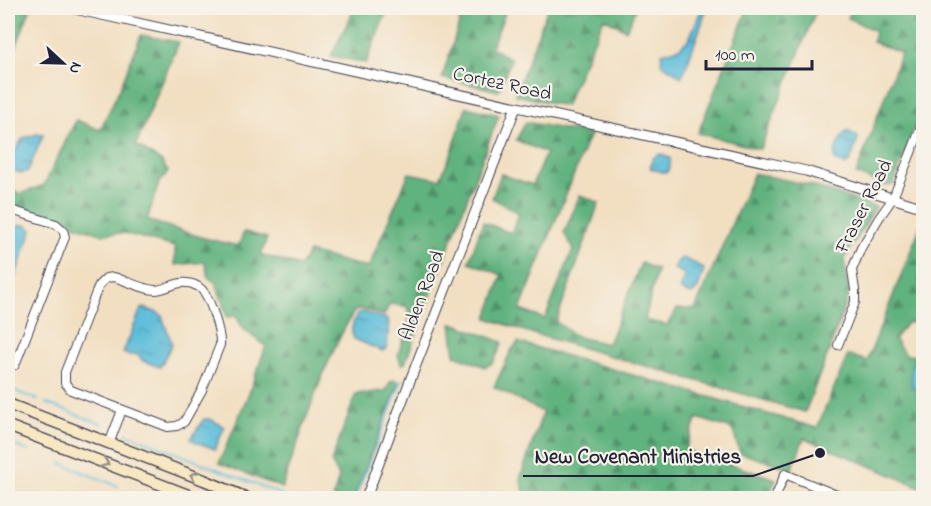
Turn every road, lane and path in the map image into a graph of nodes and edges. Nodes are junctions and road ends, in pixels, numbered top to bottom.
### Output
1 (70, 8) edge
2 (516, 106) junction
3 (924, 120) edge
4 (893, 198) junction
5 (8, 208) edge
6 (924, 208) edge
7 (838, 345) dead end
8 (8, 362) edge
9 (8, 404) edge
10 (122, 410) junction
11 (8, 426) edge
12 (109, 444) junction
13 (196, 498) edge
14 (248, 498) edge
15 (366, 498) edge
16 (775, 498) edge
17 (844, 498) edge

1 - 2 street, Cortez Road
2 - 4 street, Cortez Road
2 - 15 street, Alden Road
3 - 4 street, Fraser Road
4 - 6 street, Cortez Road
4 - 7 street, Fraser Road
5 - 8 street
9 - 12 main road
10 - 10 street
10 - 12 street
11 -> 13 main road
14 -> 12 main road
16 - 17 street

